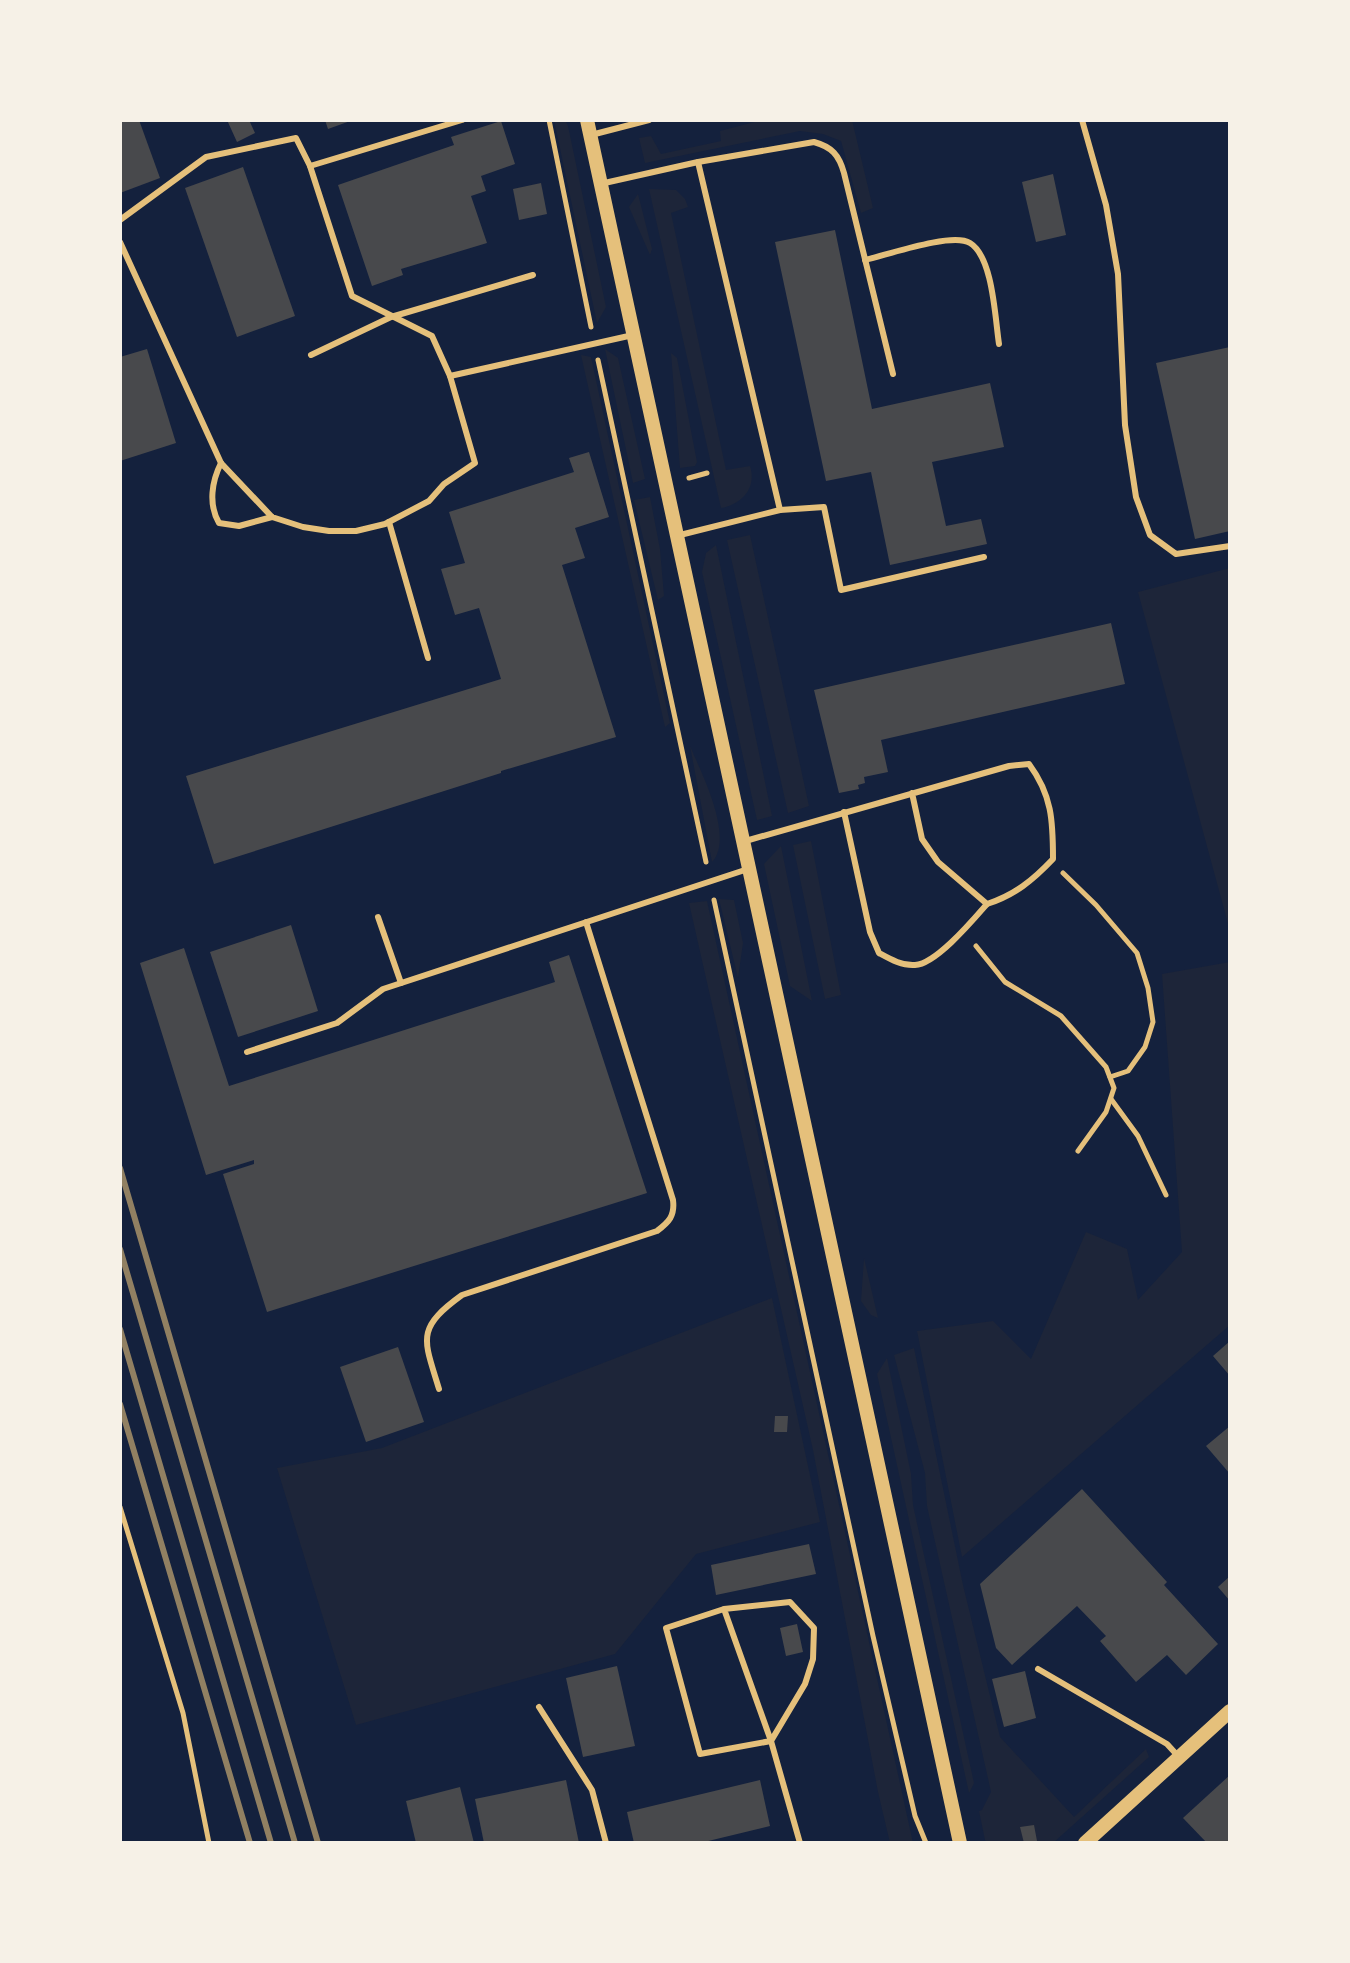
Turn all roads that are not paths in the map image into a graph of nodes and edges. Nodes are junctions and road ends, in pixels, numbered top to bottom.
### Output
1 (462, 120) edge
2 (649, 120) edge
3 (1082, 120) edge
4 (589, 127) edge
5 (698, 162) junction
6 (310, 166) junction
7 (600, 184) junction
8 (120, 220) edge
9 (120, 242) edge
10 (865, 260) junction
11 (533, 275) dead end
12 (391, 317) junction
13 (633, 335) junction
14 (999, 344) dead end
15 (311, 355) dead end
16 (893, 374) dead end
17 (450, 376) junction
18 (221, 463) junction
19 (780, 510) junction
20 (272, 517) junction
21 (389, 522) junction
22 (676, 536) junction
23 (1230, 546) edge
24 (984, 557) dead end
25 (428, 658) dead end
26 (912, 793) junction
27 (844, 812) junction
28 (742, 842) junction
29 (748, 869) junction
30 (987, 904) junction
31 (378, 917) dead end
32 (586, 922) junction
33 (401, 983) junction
34 (247, 1052) dead end
35 (439, 1389) dead end
36 (724, 1609) junction
37 (1038, 1669) dead end
38 (539, 1707) dead end
39 (1230, 1711) edge
40 (771, 1741) junction
41 (1178, 1756) junction
42 (606, 1843) edge
43 (800, 1843) edge
44 (960, 1843) edge
45 (1085, 1843) edge

1 - 6 lane
2 - 4 lane
3 - 23 lane
4 - 7 street
5 - 7 lane
5 - 10 lane
5 - 19 lane
6 - 8 lane
6 - 12 lane
7 - 13 street
9 - 18 lane
10 - 14 lane
10 - 16 lane
11 - 12 lane
12 - 15 lane
12 - 17 lane
13 - 17 lane
13 - 22 street
17 - 21 lane
18 - 20 lane
18 - 20 lane
19 - 22 lane
19 - 24 lane
20 - 21 lane
21 - 25 lane
22 - 28 street
26 - 27 lane
26 - 30 lane
26 - 30 lane
27 - 28 lane
27 - 30 lane
28 - 29 street
29 - 32 lane
29 - 44 street
31 - 33 lane
32 - 33 lane
32 - 35 lane
33 - 34 lane
36 - 40 lane
36 - 40 lane
36 - 40 lane
37 - 41 lane
38 - 42 lane
39 - 41 street
40 - 43 lane
41 - 45 street

